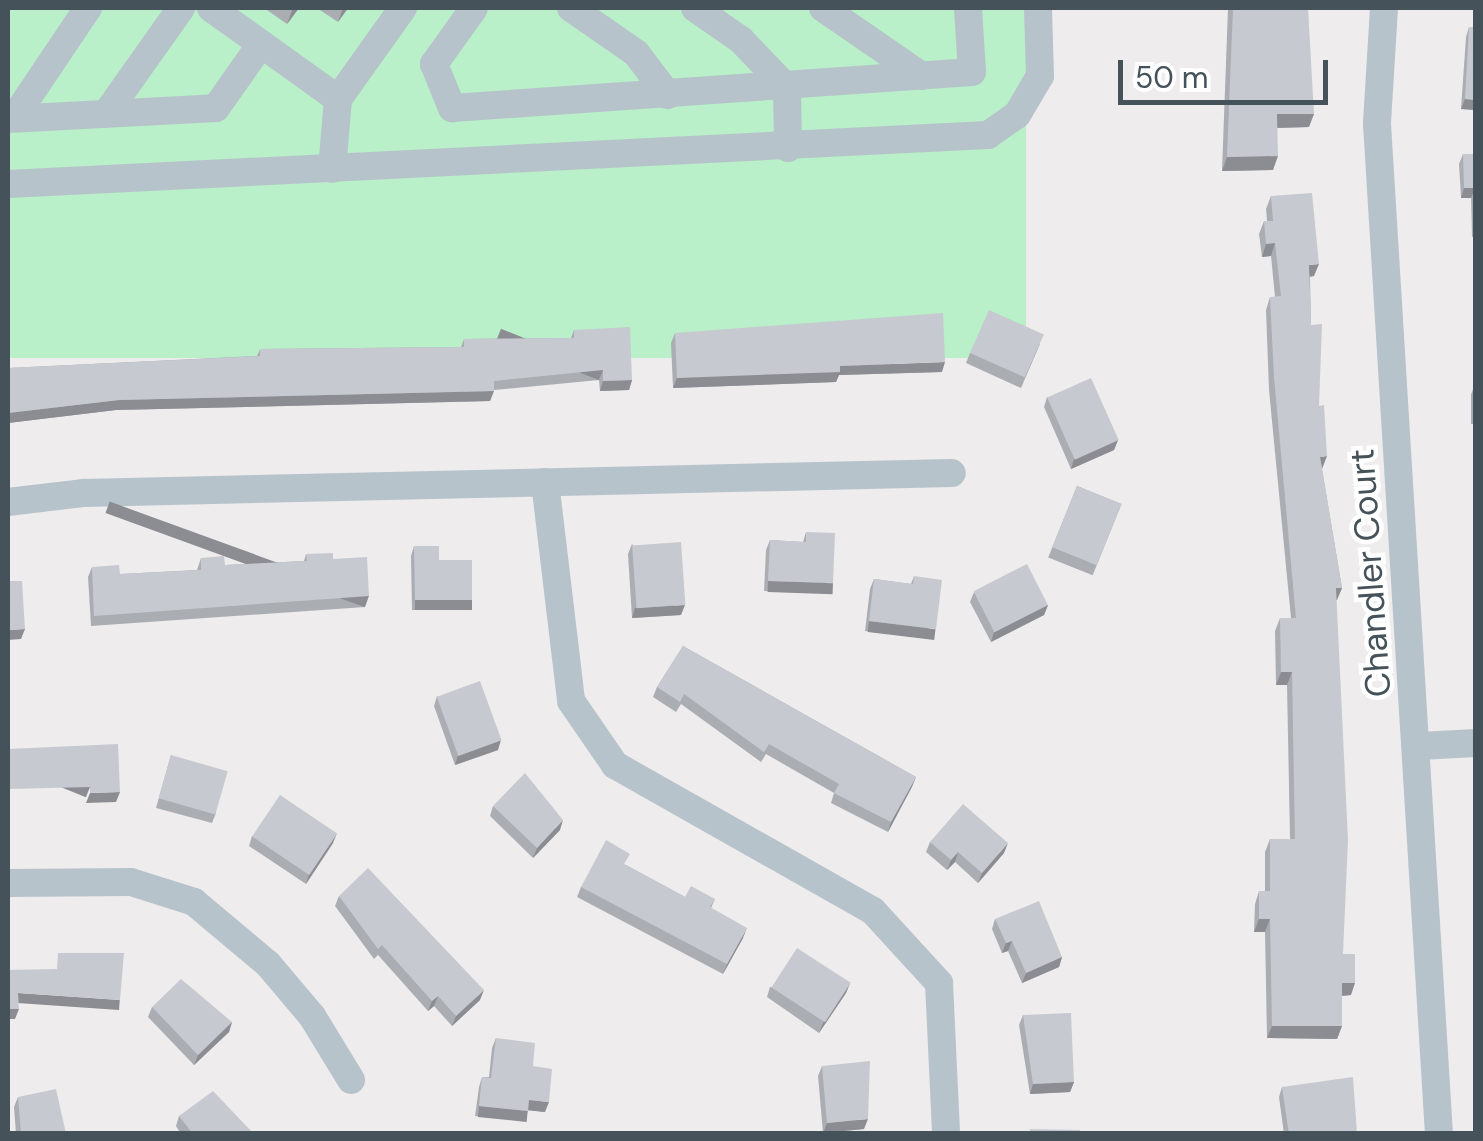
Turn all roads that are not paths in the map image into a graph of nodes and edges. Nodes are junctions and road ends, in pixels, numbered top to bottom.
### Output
1 (88, 8) edge
2 (181, 8) edge
3 (211, 8) edge
4 (403, 8) edge
5 (474, 8) edge
6 (571, 8) edge
7 (695, 8) edge
8 (823, 8) edge
9 (968, 8) edge
10 (1038, 8) edge
11 (1384, 8) edge
12 (261, 44) junction
13 (922, 76) junction
14 (788, 88) junction
15 (668, 95) junction
16 (338, 98) junction
17 (106, 114) junction
18 (11, 118) edge
19 (788, 148) junction
20 (332, 169) junction
21 (8, 184) edge
22 (952, 473) dead end
23 (545, 482) junction
24 (8, 502) edge
25 (1476, 743) edge
26 (1420, 746) junction
27 (8, 883) edge
28 (351, 1080) dead end
29 (946, 1134) edge
30 (1439, 1134) edge

1 - 18 street
2 - 17 street
3 - 12 street
4 - 16 street
5 - 15 street
6 - 15 street
7 - 14 street
8 - 13 street
9 - 13 street
10 - 19 street
11 - 26 street, Chandler Court
12 - 16 street
12 - 17 street
13 - 14 street
14 - 15 street
14 - 19 street
16 - 20 street
17 - 18 street
19 - 20 street
20 - 21 street
22 - 23 street
23 - 24 street
23 - 29 street
25 - 26 street
26 - 30 street, Chandler Court
27 - 28 street

